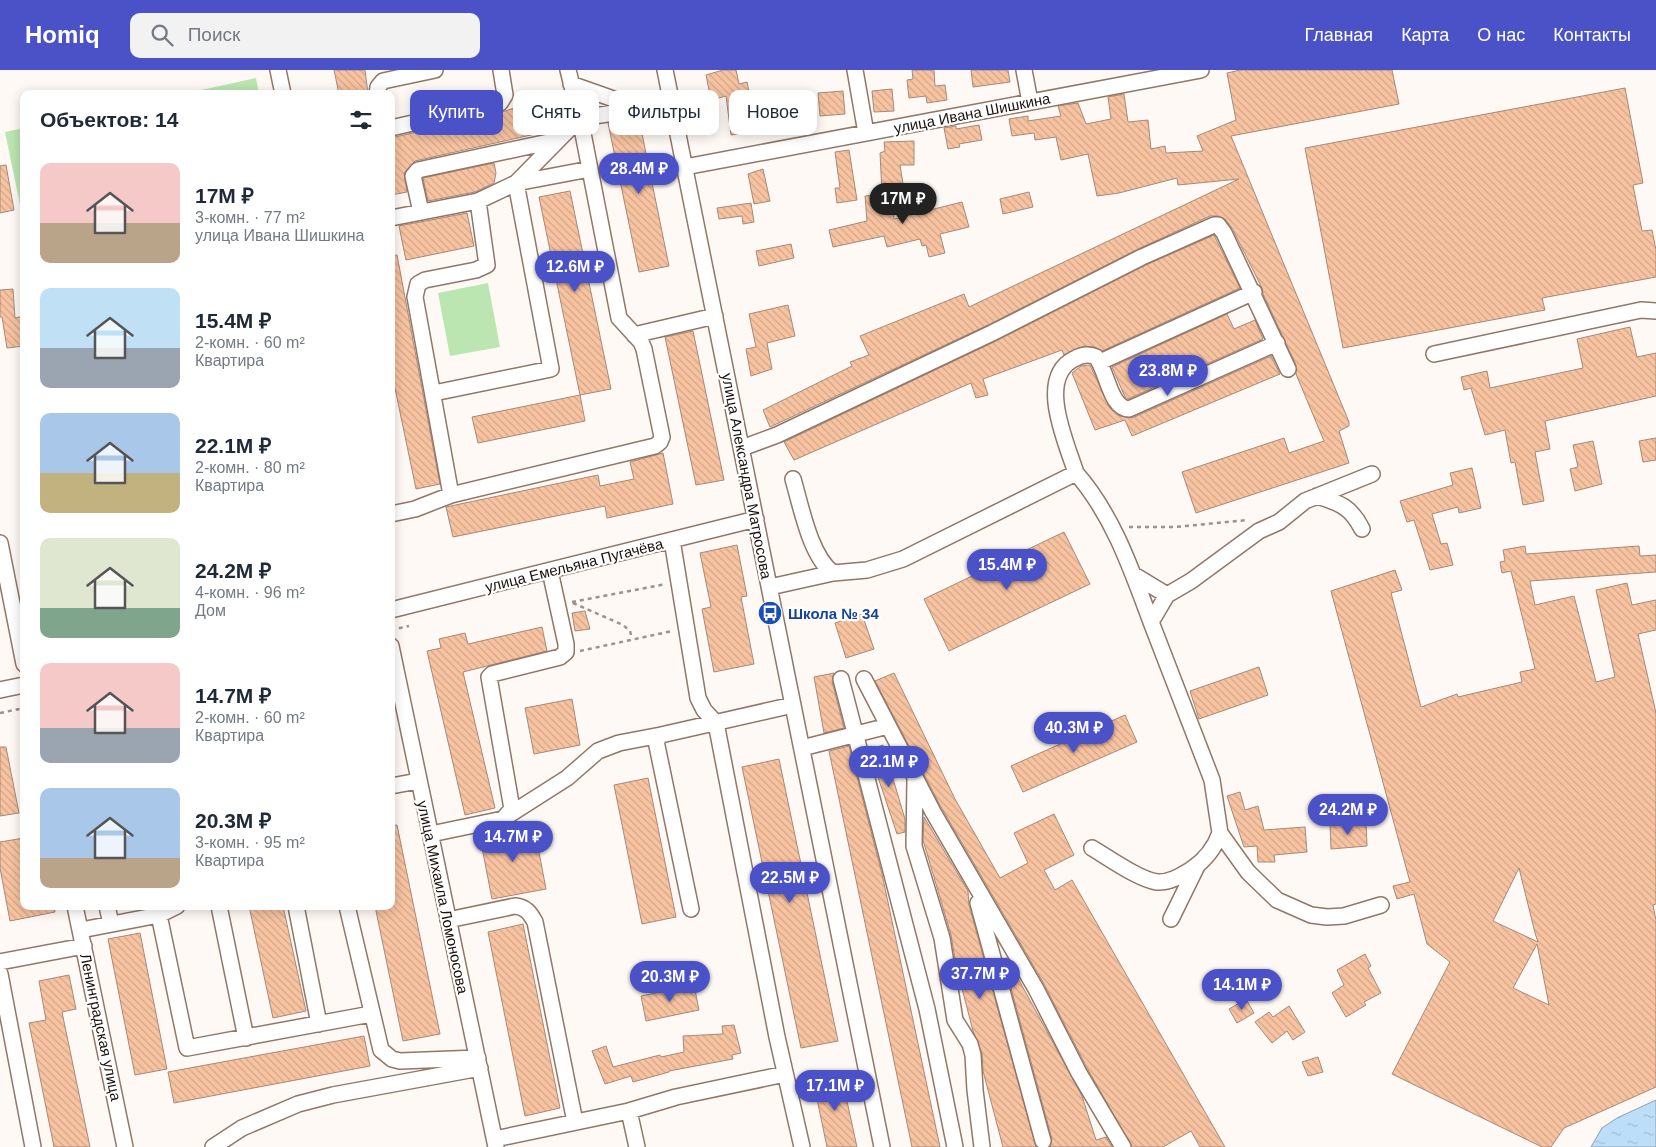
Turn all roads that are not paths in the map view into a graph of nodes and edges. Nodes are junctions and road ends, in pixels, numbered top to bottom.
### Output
1 (278, 70) edge
2 (435, 70) edge
3 (501, 70) edge
4 (665, 70) edge
5 (855, 70) edge
6 (1024, 70) edge
7 (1201, 70) edge
8 (569, 77) edge
9 (282, 90) edge
10 (378, 90) edge
11 (572, 90) edge
12 (669, 90) edge
13 (609, 95) edge
14 (1030, 102) junction
15 (395, 127) edge
16 (866, 133) junction
17 (564, 135) edge
18 (583, 135) edge
19 (679, 135) edge
20 (559, 140) junction
21 (685, 167) junction
22 (590, 169) junction
23 (516, 184) junction
24 (478, 201) junction
25 (421, 212) junction
26 (395, 217) edge
27 (1254, 292) junction
28 (1656, 312) edge
29 (715, 316) junction
30 (634, 335) junction
31 (1277, 343) junction
32 (1434, 354) dead end
33 (1100, 362) junction
34 (1288, 369) dead end
35 (434, 393) junction
36 (742, 448) junction
37 (1076, 473) junction
38 (1372, 474) dead end
39 (793, 479) dead end
40 (451, 495) junction
41 (1317, 496) junction
42 (395, 513) edge
43 (756, 519) junction
44 (1362, 529) dead end
45 (672, 540) junction
46 (0, 543) edge
47 (550, 571) junction
48 (833, 573) junction
49 (1134, 575) junction
50 (770, 587) junction
51 (1167, 595) junction
52 (395, 609) edge
53 (1151, 622) junction
54 (20, 644) edge
55 (395, 666) edge
56 (841, 679) dead end
57 (864, 679) dead end
58 (20, 686) edge
59 (0, 690) edge
60 (794, 706) junction
61 (716, 724) junction
62 (888, 726) junction
63 (661, 735) junction
64 (856, 735) junction
65 (802, 748) junction
66 (915, 778) junction
67 (418, 781) junction
68 (395, 785) edge
69 (509, 815) junction
70 (1220, 833) junction
71 (431, 834) junction
72 (1092, 848) dead end
73 (1198, 865) junction
74 (974, 885) junction
75 (1382, 905) dead end
76 (691, 909) dead end
77 (76, 910) edge
78 (108, 910) edge
79 (168, 910) edge
80 (220, 910) edge
81 (297, 910) edge
82 (347, 910) edge
83 (159, 914) junction
84 (1171, 919) dead end
85 (448, 920) junction
86 (111, 924) junction
87 (80, 930) junction
88 (84, 946) junction
89 (0, 962) edge
90 (0, 974) edge
91 (370, 1014) junction
92 (319, 1024) junction
93 (246, 1038) junction
94 (479, 1063) junction
95 (785, 1074) junction
96 (629, 1112) junction
97 (575, 1122) junction
98 (1043, 1141) dead end
99 (495, 1143) edge
100 (33, 1147) edge
101 (125, 1147) edge
102 (212, 1147) edge
103 (637, 1147) edge
104 (802, 1147) edge
105 (882, 1147) edge
106 (955, 1147) edge
107 (982, 1147) edge
108 (1123, 1147) edge

1 - 9 street
2 - 10 street
3 - 15 street
4 - 12 street, улица Александра Матросова
5 - 16 street
6 - 14 street
7 - 14 street, улица Ивана Шишкина
8 - 11 street
8 - 13 street
14 - 16 street, улица Ивана Шишкина
16 - 21 street, улица Ивана Шишкина
17 - 20 street
18 - 22 street
19 - 21 street, улица Александра Матросова
20 - 23 street
20 - 25 street
21 - 29 street, улица Александра Матросова
22 - 23 street
22 - 30 street
23 - 24 street
23 - 35 street
24 - 25 street
24 - 35 street
25 - 26 street
27 - 31 street
27 - 33 street
27 - 36 street
28 - 32 street
29 - 30 street
29 - 36 street, улица Александра Матросова
30 - 40 street
31 - 33 street
31 - 34 street
33 - 37 street
35 - 40 street
36 - 43 street, улица Александра Матросова
37 - 48 street
37 - 49 street
38 - 41 street
39 - 48 street
40 - 42 street
41 - 44 street
41 - 51 street
43 - 45 street, улица Емельяна Пугачёва
43 - 50 street, улица Александра Матросова
45 - 47 street, улица Емельяна Пугачёва
45 - 61 street
46 - 54 street
47 - 52 street, улица Емельяна Пугачёва
47 - 69 street
48 - 50 street
49 - 51 street
49 - 53 street
50 - 60 street, улица Александра Матросова
51 - 53 street
53 - 70 street
55 - 67 street, улица Михаила Ломоносова
56 - 64 street
57 - 62 street
58 - 59 street
60 - 61 street
60 - 65 street, улица Александра Матросова
61 - 63 street
61 - 95 street
62 - 64 street
62 - 66 street
63 - 69 street
63 - 76 street
64 - 65 street
64 - 106 street
65 - 105 street, улица Александра Матросова
66 - 74 street
66 - 107 street
67 - 68 street
67 - 71 street, улица Михаила Ломоносова
69 - 71 street
70 - 73 street
70 - 75 street
71 - 85 street, улица Михаила Ломоносова
72 - 73 street
73 - 84 street
74 - 98 street
74 - 108 street
77 - 87 street, Ленинградская улица
78 - 86 street
79 - 83 street
80 - 93 street
81 - 92 street
82 - 91 street
83 - 86 street
83 - 93 street
85 - 94 street, улица Михаила Ломоносова
85 - 97 street
86 - 87 street
87 - 88 street, Ленинградская улица
88 - 89 street
88 - 101 street, Ленинградская улица
90 - 100 street
91 - 92 street
91 - 94 street
92 - 93 street
94 - 99 street, улица Михаила Ломоносова
94 - 102 street
95 - 96 street
95 - 104 street
96 - 97 street
96 - 103 street
97 - 99 street

